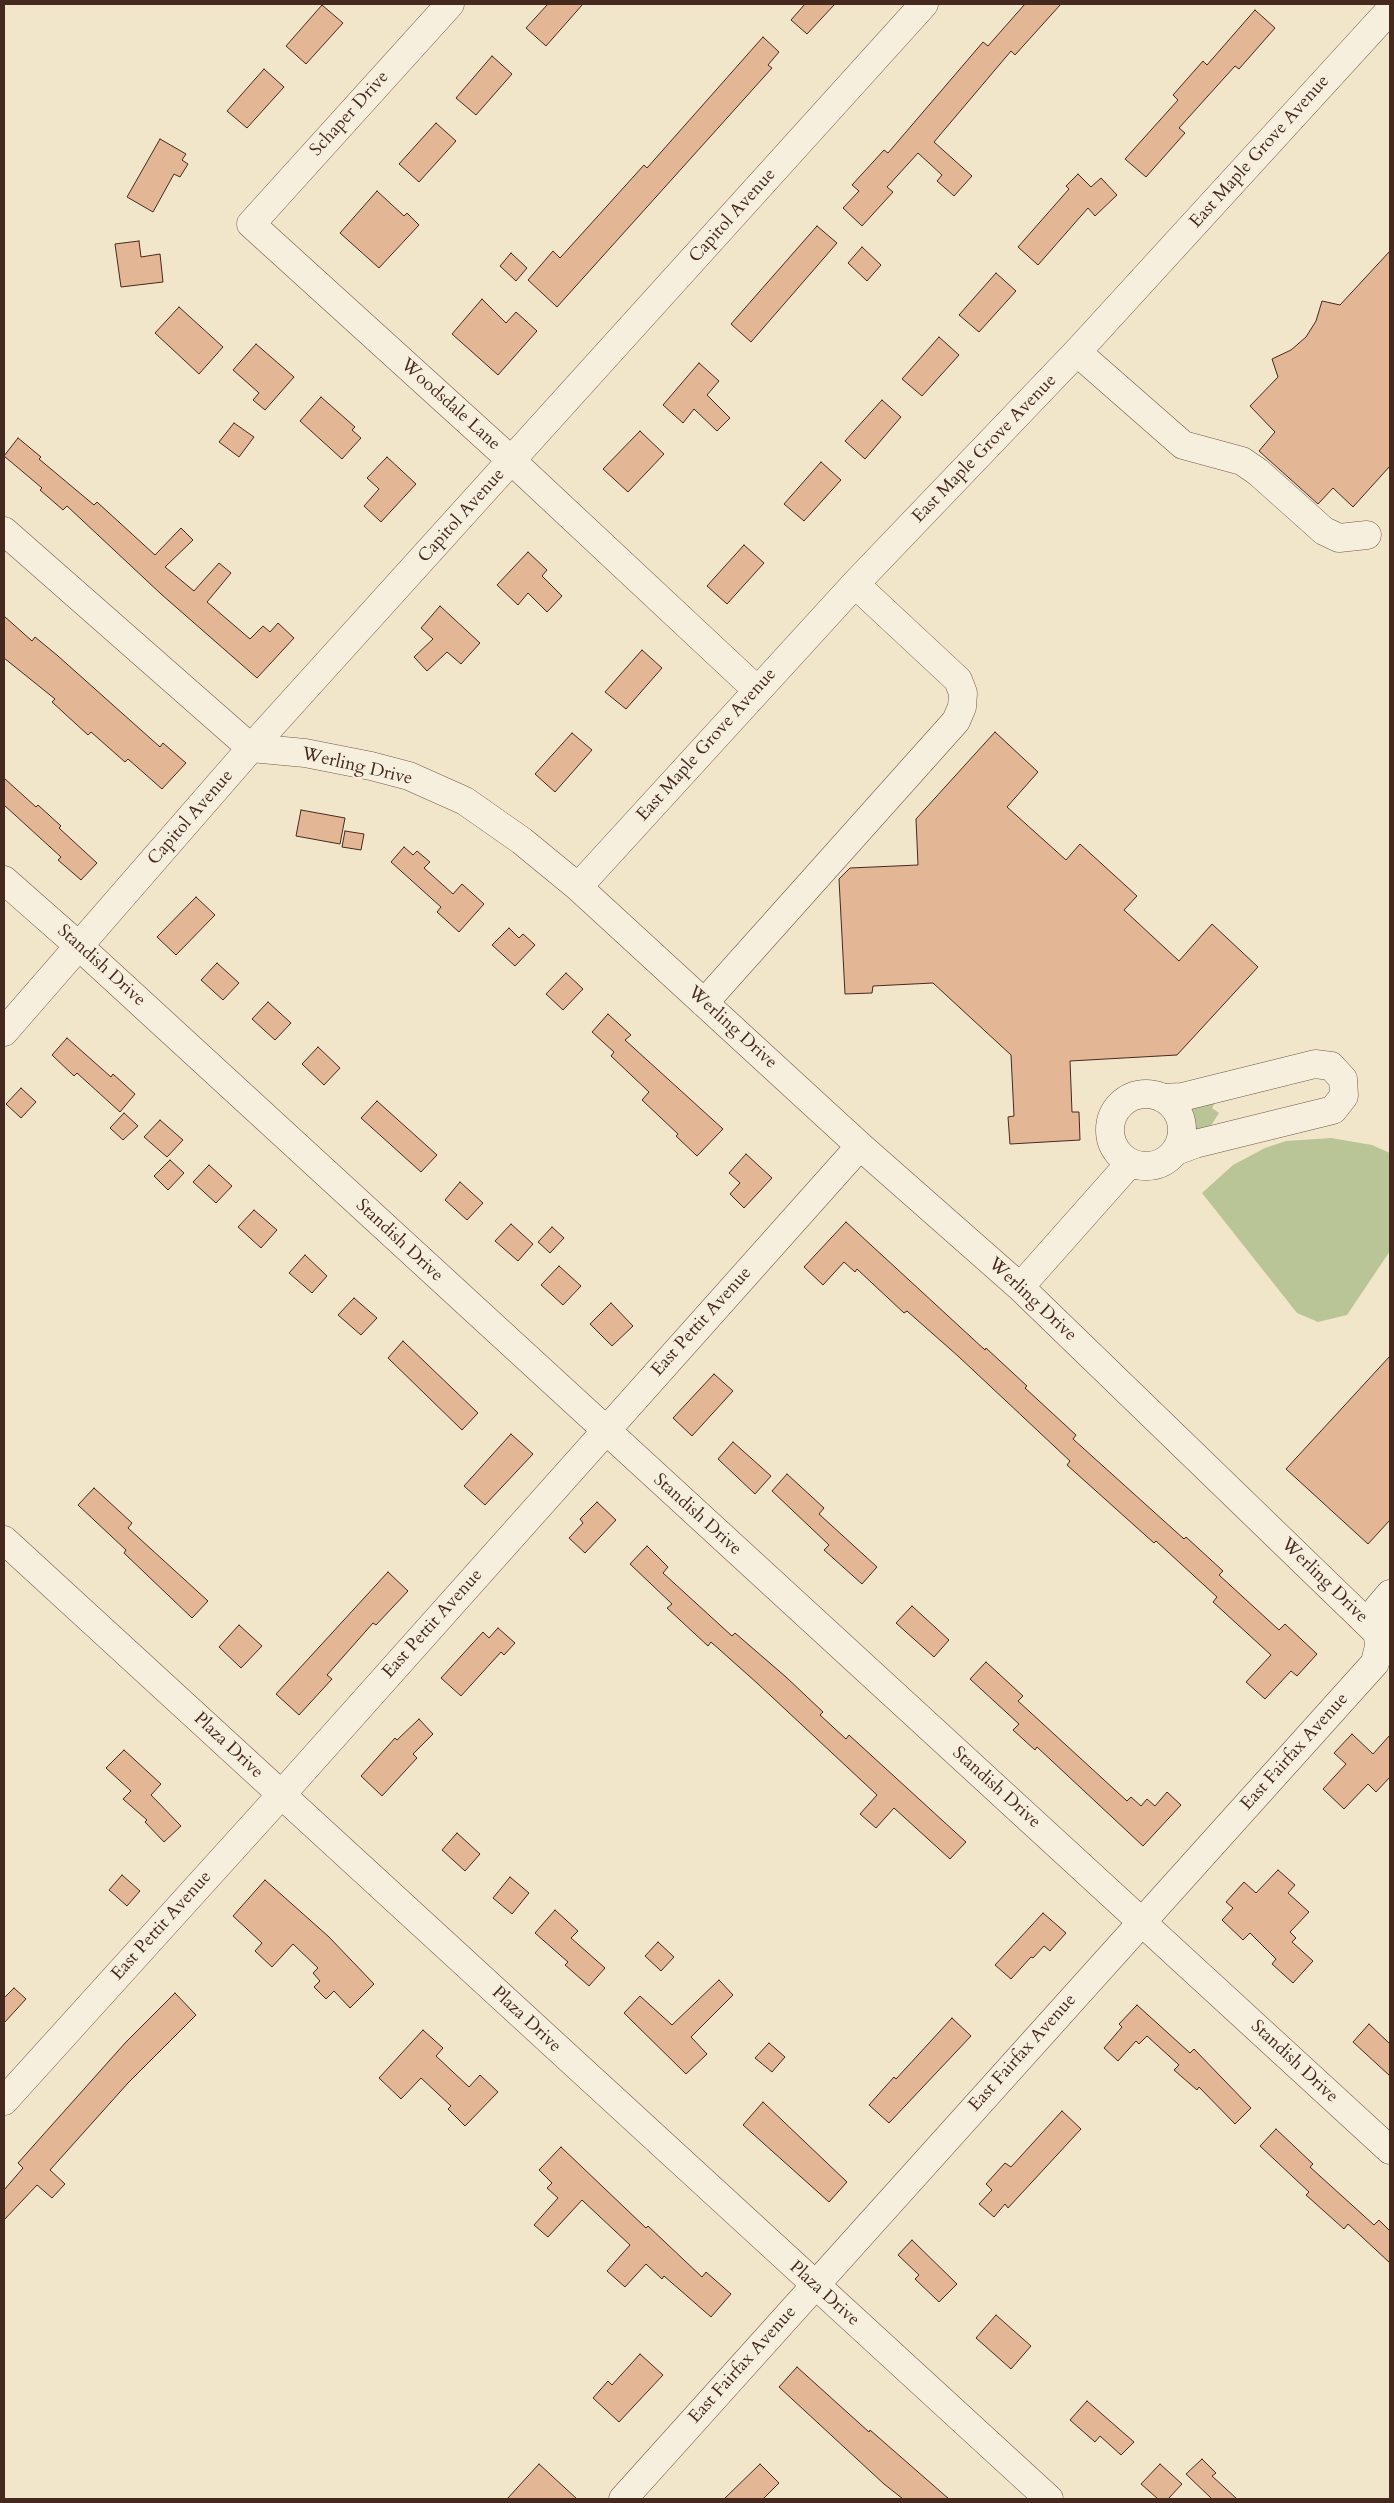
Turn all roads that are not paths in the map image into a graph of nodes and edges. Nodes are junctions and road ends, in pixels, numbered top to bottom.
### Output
1 (450, 4) edge
2 (924, 4) edge
3 (1390, 10) edge
4 (251, 224) joint
5 (1078, 352) junction
6 (512, 461) junction
7 (4, 531) edge
8 (1367, 535) dead end
9 (855, 584) junction
10 (757, 690) junction
11 (251, 748) junction
12 (4, 880) edge
13 (578, 887) junction
14 (80, 947) junction
15 (704, 1004) junction
16 (4, 1032) edge
17 (1162, 1098) junction
18 (860, 1146) junction
19 (1176, 1151) junction
20 (1130, 1162) junction
21 (1020, 1288) junction
22 (605, 1430) junction
23 (4, 1540) edge
24 (1390, 1594) edge
25 (1383, 1638) edge
26 (281, 1795) junction
27 (1142, 1921) junction
28 (4, 2101) edge
29 (1390, 2150) edge
30 (814, 2285) junction
31 (623, 2499) edge
32 (1049, 2499) edge

1 - 4 street, Schaper Drive
2 - 6 street, Capitol Avenue
3 - 5 street, East Maple Grove Avenue
4 - 6 street, Woodsdale Lane
5 - 8 street
5 - 9 street, East Maple Grove Avenue
6 - 10 street, Woodsdale Lane
6 - 11 street, Capitol Avenue
7 - 11 street
9 - 10 street, East Maple Grove Avenue
9 - 15 street
10 - 13 street, East Maple Grove Avenue
11 - 13 street, Werling Drive
11 - 14 street, Capitol Avenue
12 - 14 street, Standish Drive
13 - 15 street, Werling Drive
14 - 16 street, Capitol Avenue
14 - 22 street, Standish Drive
15 - 18 street, Werling Drive
17 - 19 street
17 - 19 street
17 - 20 street
18 - 21 street, Werling Drive
18 - 22 street, East Pettit Avenue
19 - 20 street
20 - 21 street
21 - 25 street, Werling Drive
22 - 26 street, East Pettit Avenue
22 - 27 street, Standish Drive
23 - 26 street, Plaza Drive
24 - 25 street, East Fairfax Avenue
25 - 27 street, East Fairfax Avenue
26 - 28 street, East Pettit Avenue
26 - 30 street, Plaza Drive
27 - 29 street, Standish Drive
27 - 30 street, East Fairfax Avenue
30 - 31 street, East Fairfax Avenue
30 - 32 street, Plaza Drive

